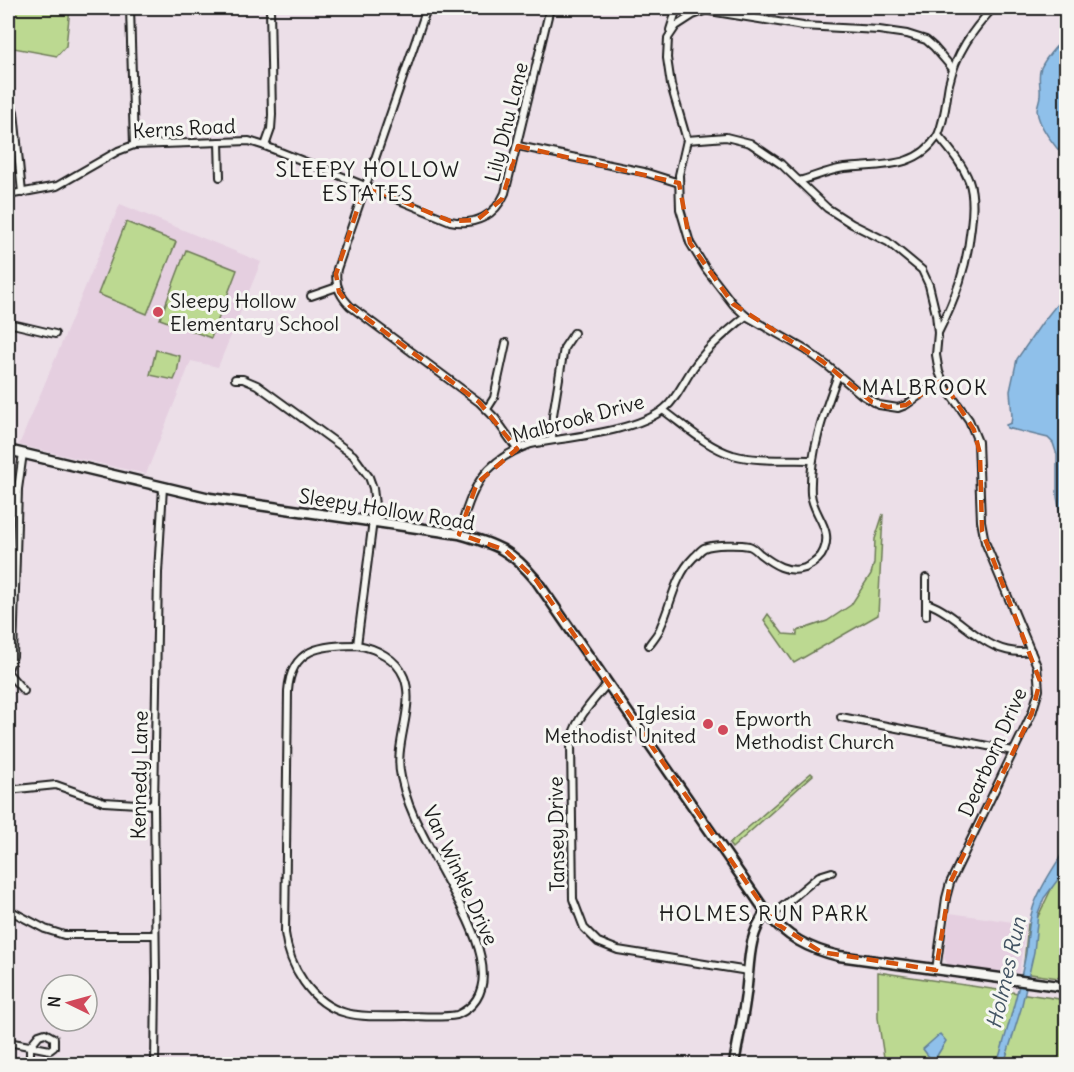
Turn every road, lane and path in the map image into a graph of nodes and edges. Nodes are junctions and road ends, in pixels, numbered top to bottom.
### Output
1 (130, 8) edge
2 (270, 8) edge
3 (427, 8) edge
4 (550, 8) edge
5 (677, 8) edge
6 (691, 8) edge
7 (993, 8) edge
8 (705, 11) junction
9 (668, 38) junction
10 (953, 69) junction
11 (8, 98) edge
12 (938, 135) junction
13 (687, 140) junction
14 (219, 142) junction
15 (134, 145) junction
16 (265, 146) junction
17 (518, 146) junction
18 (220, 177) dead end
19 (798, 181) junction
20 (679, 183) junction
21 (365, 186) junction
22 (22, 193) junction
23 (8, 195) edge
24 (337, 287) junction
25 (311, 296) dead end
26 (746, 316) junction
27 (8, 323) edge
28 (574, 333) dead end
29 (938, 333) junction
30 (55, 334) dead end
31 (506, 343) dead end
32 (838, 375) junction
33 (235, 379) dead end
34 (942, 380) junction
35 (487, 410) junction
36 (663, 410) junction
37 (552, 440) junction
38 (517, 449) junction
39 (8, 450) edge
40 (23, 453) junction
41 (812, 459) junction
42 (163, 487) junction
43 (373, 523) junction
44 (459, 534) junction
45 (8, 561) edge
46 (16, 562) junction
47 (926, 578) dead end
48 (927, 603) junction
49 (926, 616) dead end
50 (357, 645) junction
51 (649, 645) dead end
52 (1031, 651) junction
53 (8, 671) edge
54 (607, 684) junction
55 (24, 691) dead end
56 (841, 717) dead end
57 (1013, 751) junction
58 (8, 790) edge
59 (154, 805) junction
60 (832, 872) dead end
61 (9, 910) dead end
62 (768, 915) junction
63 (154, 935) junction
64 (936, 970) junction
65 (747, 971) junction
66 (1066, 987) edge
67 (8, 1041) edge
68 (30, 1065) edge
69 (154, 1065) edge
70 (734, 1065) edge

1 - 15 street
2 - 16 street
3 - 21 street
4 - 17 street, Lily Dhu Lane
5 - 9 street
6 - 8 street
7 - 10 street
8 - 9 street
8 - 10 street
9 - 13 street
10 - 12 street
11 - 22 street
12 - 19 street
12 - 29 street
13 - 19 street, Dearborn Drive
13 - 20 street
14 - 15 street, Kerns Road
14 - 16 street, Kerns Road
14 - 18 street
15 - 22 street, Kerns Road
16 - 21 street, Lily Dhu Lane
17 - 20 street
17 - 21 street, Lily Dhu Lane
19 - 29 street, Dearborn Drive
20 - 26 street
21 - 24 street
22 - 23 street, Kerns Road
24 - 25 street
24 - 35 street
26 - 32 street
26 - 36 street, Malbrook Drive
27 - 30 street
28 - 37 street
29 - 34 street, Dearborn Drive
31 - 35 street
32 - 34 street
32 - 41 street
33 - 43 street
34 - 52 street, Dearborn Drive
35 - 38 street
36 - 37 street, Malbrook Drive
36 - 41 street
37 - 38 street, Malbrook Drive
38 - 44 street, Malbrook Drive
39 - 40 main road, Sleepy Hollow Road
40 - 42 main road, Sleepy Hollow Road
40 - 46 street
41 - 51 street
42 - 43 main road, Sleepy Hollow Road
42 - 59 street, Kennedy Lane
43 - 44 main road, Sleepy Hollow Road
43 - 50 street
44 - 54 main road, Sleepy Hollow Road
45 - 46 street
46 - 53 street
47 - 48 street
48 - 49 street
48 - 52 street
50 - 50 street, Van Winkle Drive
52 - 57 street, Dearborn Drive
53 - 55 street
54 - 62 main road, Sleepy Hollow Road
54 - 65 street, Tansey Drive
56 - 57 street
57 - 64 street, Dearborn Drive
58 - 59 street
59 - 63 street, Kennedy Lane
60 - 62 street
61 - 63 street
62 - 64 main road, Sleepy Hollow Road
62 - 65 main road
63 - 69 street, Kennedy Lane
64 - 66 main road, Sleepy Hollow Road
65 - 70 main road
67 - 68 street

